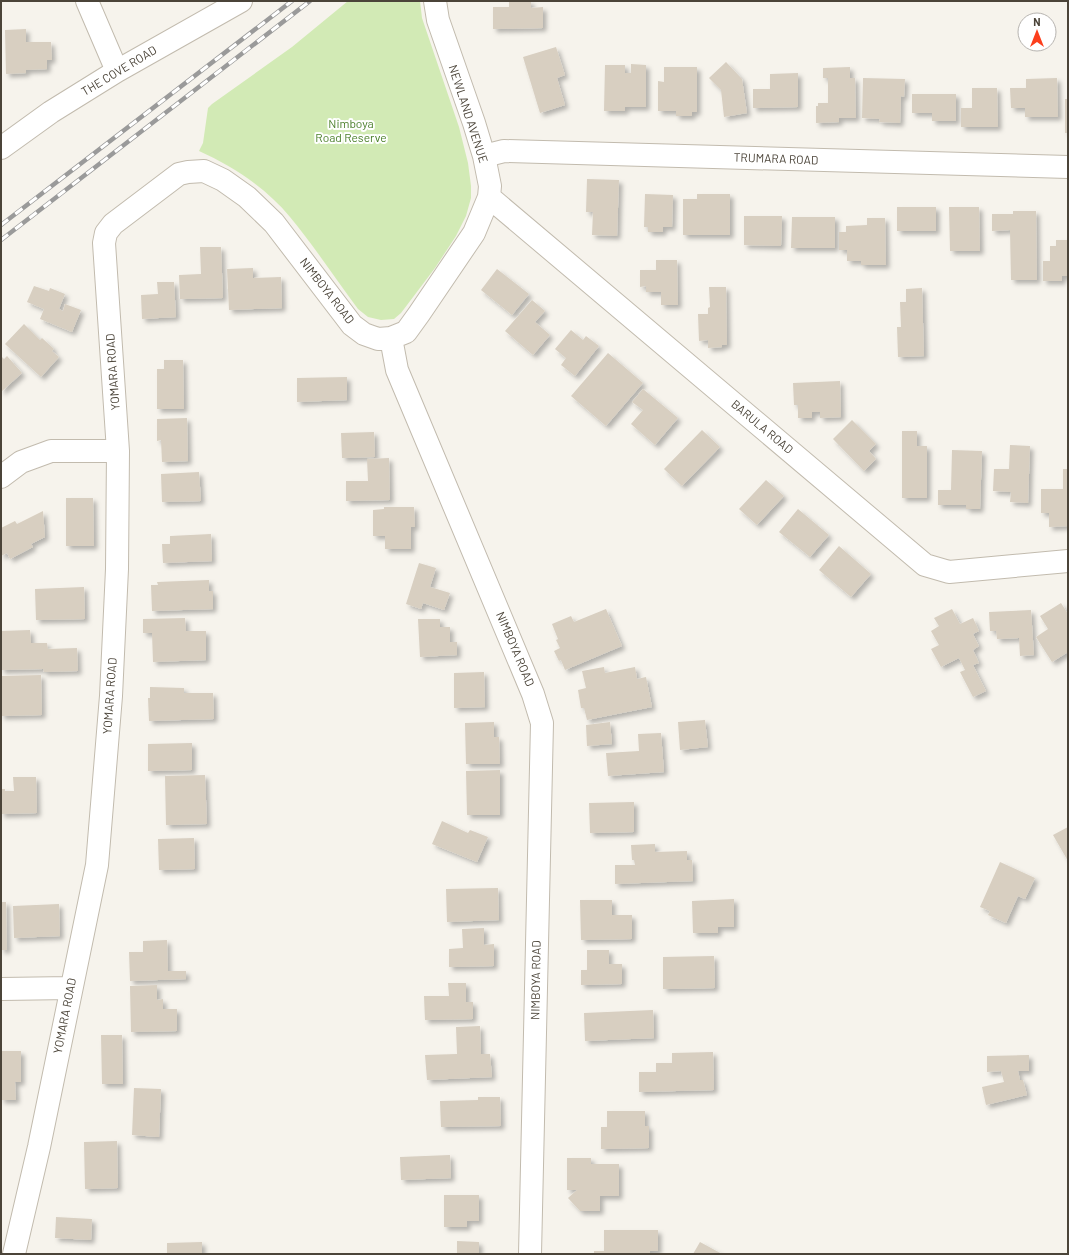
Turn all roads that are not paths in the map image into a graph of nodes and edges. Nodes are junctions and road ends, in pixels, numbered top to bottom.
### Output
1 (87, 1) edge
2 (241, 1) edge
3 (435, 1) edge
4 (117, 71) junction
5 (1, 148) edge
6 (484, 156) junction
7 (1068, 167) edge
8 (188, 172) joint
9 (489, 197) junction
10 (391, 338) junction
11 (118, 451) junction
12 (1, 477) edge
13 (1068, 561) edge
14 (71, 988) junction
15 (1, 989) edge
16 (14, 1254) edge
17 (530, 1254) edge

1 - 4 street
2 - 4 street, THE COVE ROAD
3 - 6 street, NEWLAND AVENUE
4 - 5 street, THE COVE ROAD
6 - 7 street, TRUMARA ROAD
6 - 9 street, NEWLAND AVENUE
8 - 10 street, NIMBOYA ROAD
8 - 11 street, YOMARA ROAD
9 - 10 street, NEWLAND AVENUE
9 - 13 street, BARULA ROAD
10 - 17 street, NIMBOYA ROAD
11 - 12 street
11 - 14 street, YOMARA ROAD
14 - 15 street
14 - 16 street, YOMARA ROAD

